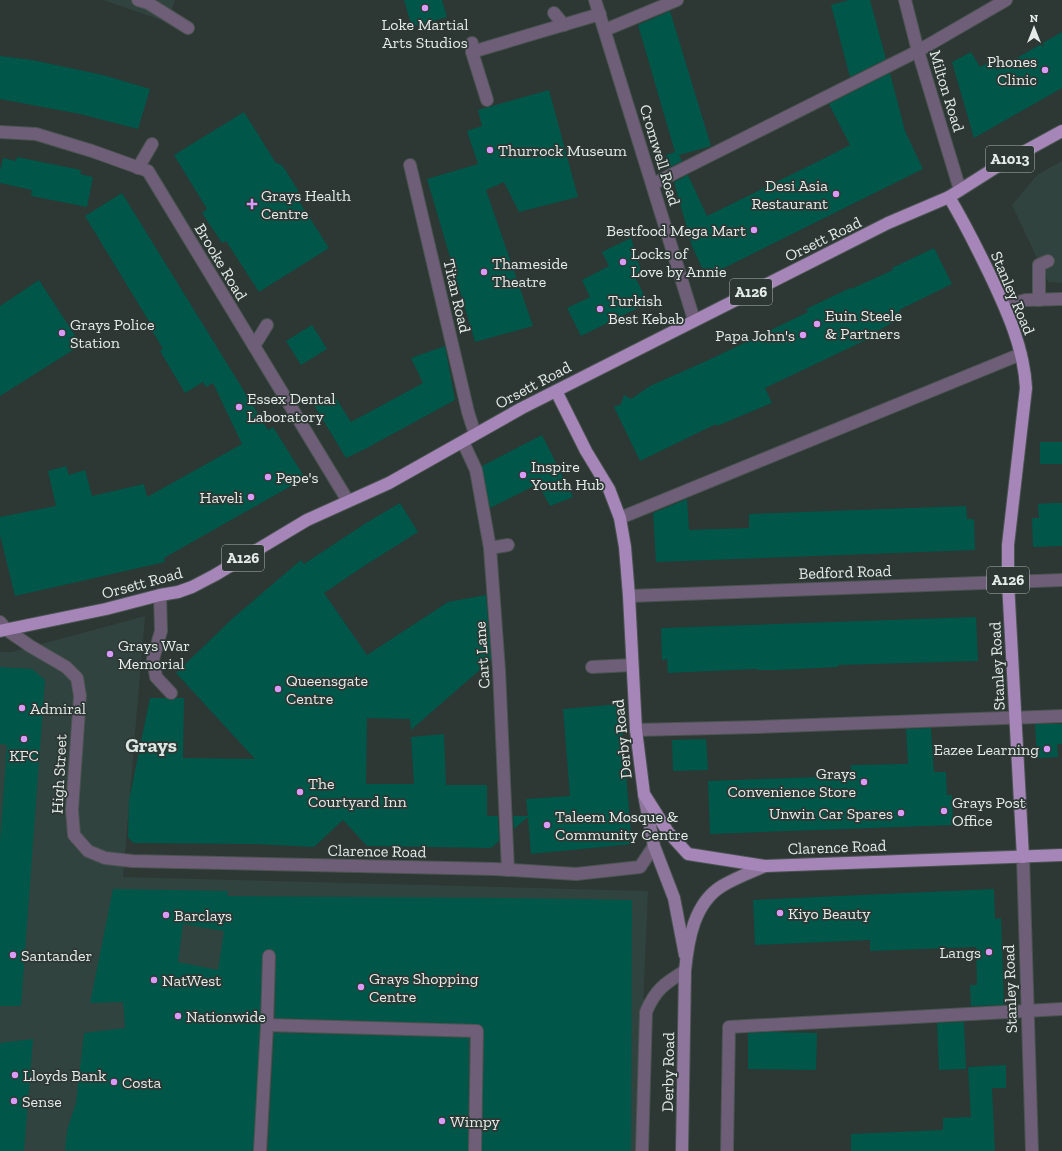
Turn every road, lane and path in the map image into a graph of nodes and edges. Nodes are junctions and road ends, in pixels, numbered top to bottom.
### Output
1 (138, 0) edge
2 (595, 0) edge
3 (677, 0) edge
4 (905, 0) edge
5 (1006, 0) edge
6 (554, 13) dead end
7 (600, 14) junction
8 (564, 25) junction
9 (188, 28) dead end
10 (606, 30) junction
11 (918, 51) junction
12 (487, 100) dead end
13 (1062, 131) edge
14 (0, 132) edge
15 (152, 144) dead end
16 (410, 165) dead end
17 (138, 168) junction
18 (652, 184) junction
19 (960, 190) junction
20 (948, 197) junction
21 (1048, 261) dead end
22 (1062, 299) edge
23 (1039, 300) junction
24 (1005, 306) junction
25 (694, 320) junction
26 (267, 325) dead end
27 (254, 346) junction
28 (1020, 354) junction
29 (556, 391) junction
30 (475, 434) junction
31 (462, 442) junction
32 (348, 501) junction
33 (620, 518) junction
34 (508, 545) dead end
35 (490, 548) junction
36 (1062, 580) edge
37 (1008, 582) junction
38 (160, 595) junction
39 (629, 596) junction
40 (2, 628) edge
41 (632, 665) junction
42 (592, 667) dead end
43 (171, 692) dead end
44 (1062, 716) edge
45 (1016, 717) junction
46 (636, 730) junction
47 (644, 794) junction
48 (654, 846) junction
49 (88, 851) joint
50 (1062, 854) edge
51 (1023, 857) junction
52 (765, 866) junction
53 (508, 870) junction
54 (269, 956) dead end
55 (686, 966) junction
56 (1062, 1009) edge
57 (1027, 1010) junction
58 (267, 1026) junction
59 (260, 1151) edge
60 (475, 1151) edge
61 (642, 1151) edge
62 (682, 1151) edge
63 (727, 1151) edge
64 (1032, 1151) edge

1 - 9 street
2 - 7 street, Cromwell Road
3 - 10 street
4 - 11 street, Milton Road
5 - 11 street
6 - 8 street
7 - 8 street
7 - 10 street, Cromwell Road
8 - 12 street
10 - 18 street, Cromwell Road
11 - 18 street
11 - 19 street, Milton Road
13 - 19 main road, Orsett Road / A1013
14 - 17 street, Brooke Road
15 - 17 street
16 - 30 street, Titan Road
17 - 27 street, Brooke Road
18 - 25 street, Cromwell Road
19 - 20 main road, Orsett Road / A1013
20 - 24 main road, Stanley Road / A126
20 - 25 main road, Orsett Road / A126
21 - 23 street
22 - 23 street
23 - 24 street
24 - 28 main road, Stanley Road / A126
25 - 29 main road, Orsett Road / A126
26 - 27 street
27 - 32 street, Brooke Road
28 - 33 street
28 - 37 main road, Stanley Road / A126
29 - 30 main road, Orsett Road / A126
29 - 33 main road, Derby Road
30 - 31 main road, Orsett Road / A126
31 - 32 main road, Orsett Road / A126
31 - 35 street, Cart Lane
32 - 38 main road, Orsett Road / A126
33 - 39 main road, Derby Road
34 - 35 street
35 - 53 street, Cart Lane
36 - 37 street, Bedford Road
37 - 39 street, Bedford Road
37 - 45 main road, Stanley Road / A126
38 - 40 main road, Orsett Road / A126
38 - 43 street
39 - 41 main road, Derby Road
40 - 49 street, High Street
41 - 42 street
41 - 46 main road, Derby Road
44 - 45 street
45 - 46 street
45 - 51 main road, Stanley Road / A126
46 - 47 main road, Derby Road
47 - 48 main road, Derby Road
47 - 52 main road, Clarence Road
48 - 53 street, Clarence Road
48 - 55 main road, Derby Road
49 - 53 street, Clarence Road
50 - 51 main road, Clarence Road
51 - 52 main road, Clarence Road
51 - 57 street, Stanley Road
52 - 55 main road
54 - 58 street
55 - 61 street
55 - 62 main road, Derby Road
56 - 57 street
57 - 63 street
57 - 64 street, Stanley Road
58 - 59 street
58 - 60 street

